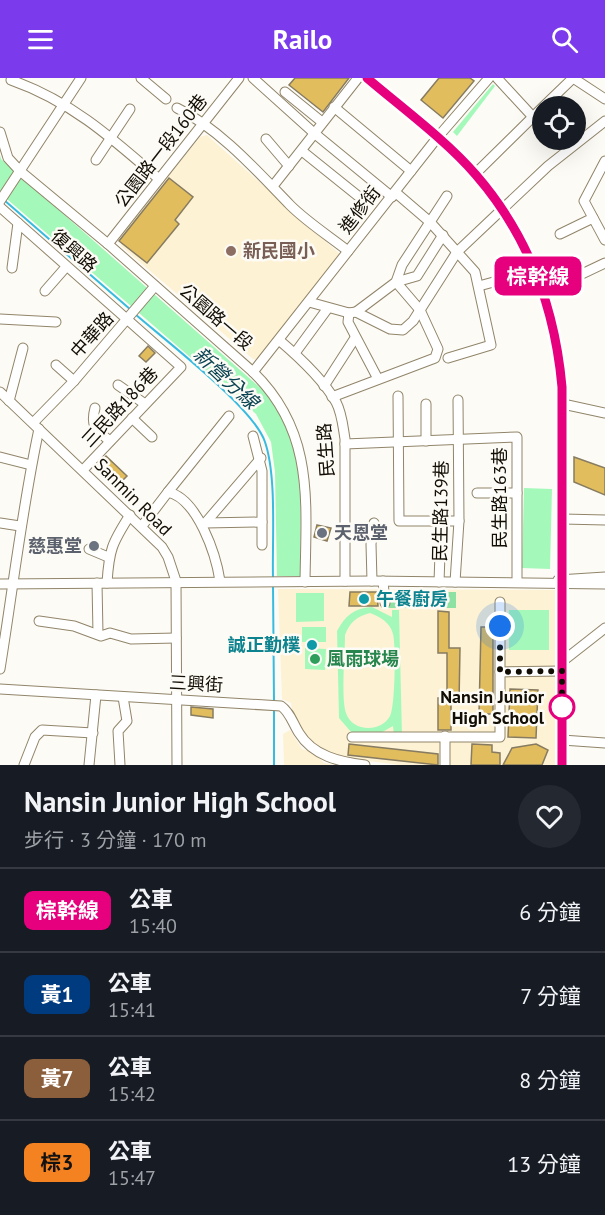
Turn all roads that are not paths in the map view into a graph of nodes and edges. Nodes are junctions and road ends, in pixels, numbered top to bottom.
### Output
1 (81, 78) edge
2 (141, 78) edge
3 (240, 78) edge
4 (253, 78) edge
5 (358, 78) edge
6 (367, 78) edge
7 (489, 78) edge
8 (497, 78) edge
9 (573, 78) edge
10 (11, 80) dead end
11 (285, 92) dead end
12 (554, 96) edge
13 (166, 99) dead end
14 (605, 99) edge
15 (64, 104) junction
16 (334, 107) junction
17 (177, 108) dead end
18 (130, 109) dead end
19 (532, 115) edge
20 (532, 119) edge
21 (605, 121) edge
22 (322, 122) junction
23 (203, 124) junction
24 (0, 132) edge
25 (314, 134) junction
26 (111, 137) junction
27 (437, 138) junction
28 (266, 139) dead end
29 (302, 151) junction
30 (96, 160) dead end
31 (605, 160) edge
32 (289, 166) junction
33 (20, 171) junction
34 (411, 171) junction
35 (475, 174) junction
36 (159, 179) junction
37 (273, 186) junction
38 (393, 194) junction
39 (447, 196) dead end
40 (363, 200) dead end
41 (0, 201) edge
42 (0, 207) edge
43 (502, 209) junction
44 (593, 218) junction
45 (430, 222) junction
46 (18, 223) junction
47 (561, 234) dead end
48 (443, 235) junction
49 (605, 240) edge
50 (108, 244) junction
51 (348, 251) junction
52 (457, 252) junction
53 (605, 263) edge
54 (66, 267) junction
55 (12, 268) dead end
56 (508, 278) dead end
57 (396, 282) junction
58 (155, 286) junction
59 (479, 286) junction
60 (45, 291) dead end
61 (544, 292) junction
62 (309, 302) junction
63 (328, 308) junction
64 (420, 310) junction
65 (353, 313) junction
66 (127, 318) junction
67 (0, 319) edge
68 (56, 322) dead end
69 (355, 338) junction
70 (279, 340) junction
71 (23, 348) dead end
72 (295, 353) junction
73 (448, 358) dead end
74 (56, 365) dead end
75 (181, 367) joint
76 (253, 372) junction
77 (378, 380) junction
78 (74, 381) junction
79 (118, 385) dead end
80 (324, 386) junction
81 (0, 392) edge
82 (398, 396) dead end
83 (332, 397) junction
84 (458, 400) dead end
85 (9, 401) junction
86 (145, 404) junction
87 (426, 404) dead end
88 (563, 404) junction
89 (95, 408) dead end
90 (605, 412) edge
91 (229, 416) dead end
92 (132, 418) junction
93 (36, 426) junction
94 (253, 436) dead end
95 (153, 438) dead end
96 (110, 441) junction
97 (426, 441) junction
98 (459, 441) junction
99 (399, 442) junction
100 (345, 444) junction
101 (0, 458) edge
102 (261, 458) junction
103 (31, 465) junction
104 (83, 470) junction
105 (168, 492) junction
106 (477, 493) dead end
107 (517, 493) junction
108 (130, 515) junction
109 (563, 519) junction
110 (605, 520) edge
111 (459, 521) junction
112 (262, 522) junction
113 (0, 523) edge
114 (374, 523) dead end
115 (205, 524) junction
116 (142, 525) junction
117 (20, 526) junction
118 (262, 545) dead end
119 (89, 549) dead end
120 (440, 554) dead end
121 (108, 557) junction
122 (605, 576) edge
123 (176, 581) junction
124 (220, 581) junction
125 (345, 581) junction
126 (372, 581) junction
127 (383, 581) junction
128 (304, 582) junction
129 (439, 582) junction
130 (455, 582) junction
131 (517, 582) junction
132 (560, 582) junction
133 (96, 583) junction
134 (0, 584) edge
135 (107, 584) junction
136 (605, 584) edge
137 (14, 585) junction
138 (500, 602) dead end
139 (385, 603) dead end
140 (39, 621) dead end
141 (605, 628) edge
142 (98, 634) junction
143 (176, 638) junction
144 (563, 661) junction
145 (0, 669) edge
146 (562, 671) junction
147 (500, 672) junction
148 (0, 689) edge
149 (96, 695) junction
150 (123, 697) junction
151 (177, 700) junction
152 (93, 733) junction
153 (445, 736) junction
154 (352, 737) dead end
155 (562, 740) junction
156 (605, 743) edge
157 (24, 765) edge
158 (89, 765) edge
159 (120, 765) edge
160 (177, 765) edge
161 (365, 765) edge
162 (445, 765) edge
163 (562, 765) edge

1 - 15 street
2 - 13 street
3 - 23 street, 公園路一段160巷
4 - 25 street
5 - 16 street
6 - 27 street
7 - 27 street, 進修街
8 - 19 street
9 - 12 street
9 - 14 street
10 - 15 street
11 - 22 street
15 - 26 street
15 - 33 street
16 - 22 street
16 - 34 street
17 - 23 street
18 - 26 street
20 - 35 street
21 - 43 street
22 - 25 street
23 - 36 street, 公園路一段160巷
23 - 37 street
24 - 33 street, 公園路一段
25 - 29 street
25 - 38 street
26 - 30 street
26 - 36 street
27 - 34 street, 進修街
27 - 35 street
28 - 32 street
29 - 32 street
29 - 40 street
31 - 44 street
32 - 37 street
33 - 41 street
33 - 50 street, 公園路一段
34 - 38 street, 進修街
35 - 43 street
36 - 50 street, 公園路一段160巷
37 - 51 street
38 - 45 street
38 - 51 street, 進修街
39 - 45 street
42 - 46 street, 復興路
43 - 52 street
43 - 61 street
44 - 47 street
44 - 49 street
45 - 48 street
45 - 57 street
46 - 54 street, 復興路
46 - 55 street
48 - 52 street
48 - 57 street
50 - 58 street, 公園路一段
51 - 62 street, 進修街
52 - 59 street
52 - 64 street
53 - 61 street
54 - 60 street
54 - 66 street, 復興路
56 - 59 street
57 - 64 street
57 - 65 street
58 - 66 street
58 - 76 street, 公園路一段
59 - 73 street
61 - 88 street
62 - 63 street
62 - 70 street, 進修街
63 - 65 street
63 - 72 street
64 - 65 street
64 - 77 street
65 - 69 street
66 - 75 street, 中華路
66 - 78 street, 中華路
67 - 68 street
69 - 77 street
69 - 80 street
70 - 72 street, 民生路
70 - 76 street, 進修街
71 - 85 street
72 - 80 street, 民生路
74 - 78 street
75 - 86 street, 三民路186巷
76 - 128 street, 公園路一段
77 - 83 street
78 - 93 street, 中華路
79 - 86 street
80 - 83 street, 民生路
81 - 85 street, Sanmin Road
82 - 99 street
83 - 100 street, 民生路
84 - 98 street
85 - 93 street, Sanmin Road
86 - 92 street, 三民路186巷
87 - 97 street
88 - 90 street
88 - 109 street
89 - 96 street
91 - 105 street
92 - 95 street
92 - 96 street, 三民路186巷
93 - 103 street
93 - 104 street, Sanmin Road
94 - 102 street
96 - 104 street, 三民路186巷
97 - 98 street, 民生路163巷
97 - 99 street, 民生路163巷
98 - 107 street, 民生路163巷
98 - 111 street, 民生路139巷
99 - 100 street, 民生路163巷
99 - 111 street
100 - 125 street, 民生路
101 - 103 street
102 - 112 street
102 - 115 street
103 - 117 street
104 - 108 street, Sanmin Road
105 - 115 street
105 - 116 street
106 - 107 street
107 - 131 street, 民生路163巷
108 - 116 street, Sanmin Road
108 - 121 street
109 - 110 street
109 - 132 street
111 - 130 street, 民生路139巷
112 - 115 street
112 - 118 street
113 - 117 street
114 - 126 street
115 - 124 street
116 - 123 street, Sanmin Road
117 - 137 street
119 - 121 street
120 - 129 street
121 - 135 street
122 - 132 street
123 - 124 street
123 - 135 street
123 - 143 street, Sanmin Road
124 - 128 street
125 - 126 street
125 - 128 street
126 - 127 street
127 - 129 street
127 - 139 street
129 - 130 street
130 - 131 street
131 - 132 street
132 - 136 street
132 - 144 street
133 - 135 street
133 - 137 street
133 - 142 street
134 - 137 street
137 - 145 street
138 - 147 street
140 - 142 street
141 - 144 street
142 - 143 street
143 - 151 street, Sanmin Road
144 - 146 street
146 - 147 street
146 - 155 street
147 - 153 street
148 - 149 street, 三興街
149 - 150 street, 三興街
149 - 152 street
150 - 151 street, 三興街
150 - 159 street
151 - 160 street, Sanmin Road
151 - 161 street, 三興街
152 - 157 street
152 - 158 street
153 - 154 street
153 - 162 street
155 - 156 street
155 - 163 street

